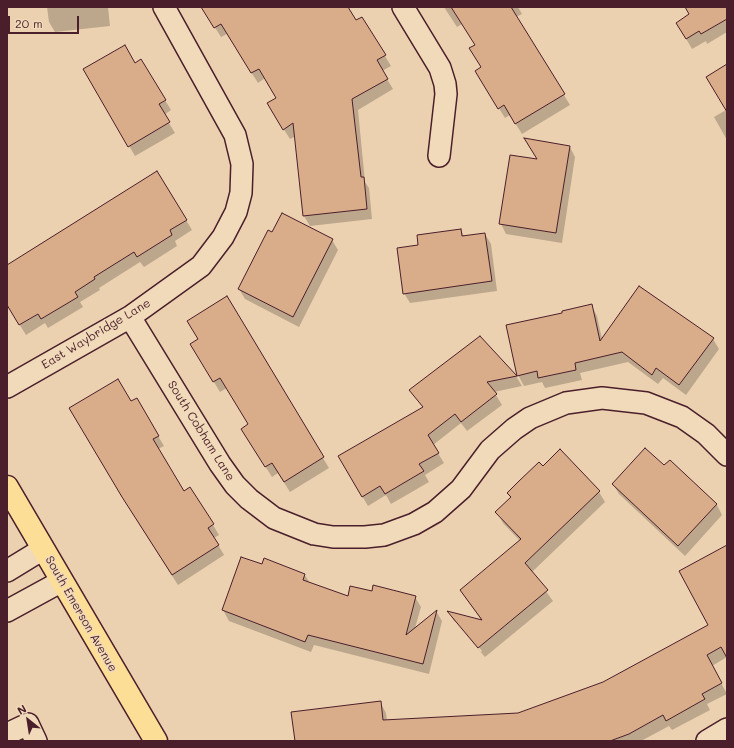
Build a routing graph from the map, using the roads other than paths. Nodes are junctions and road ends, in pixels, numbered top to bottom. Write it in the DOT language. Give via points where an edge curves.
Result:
graph roads {
  1 [pos="164,7"];
  2 [pos="403,7"];
  3 [pos="439,156"];
  4 [pos="130,317"];
  5 [pos="7,387"];
  6 [pos="727,456"];
  7 [pos="7,487"];
  8 [pos="43,549"];
  9 [pos="7,571"];
  10 [pos="62,581"];
  11 [pos="7,612"];
  12 [pos="727,729"];
  13 [pos="7,734"];
  14 [pos="36,741"];
  15 [pos="156,741"];
  16 [pos="707,741"];
  1 -- 4 [label="street, East Waybridge Lane" via="235,135 242,164 241,193 236,212 223,237 201,266"];
  2 -- 3 [label="street" via="440,68 445,84"];
  4 -- 5 [label="street, East Waybridge Lane"];
  4 -- 6 [label="street, South Cobham Lane" via="235,485 274,518 314,534 365,537 384,535 414,524 435,512 461,489 490,450 514,429 551,408 588,399 630,400 662,408 699,428"];
  7 -- 8 [label="main road, South Emerson Avenue"];
  8 -- 9 [label="street"];
  8 -- 10 [label="main road, South Emerson Avenue"];
  10 -- 11 [label="street"];
  10 -- 15 [label="main road, South Emerson Avenue"];
  12 -- 16 [label="street"];
  13 -- 14 [label="street" via="28,724"];
}
